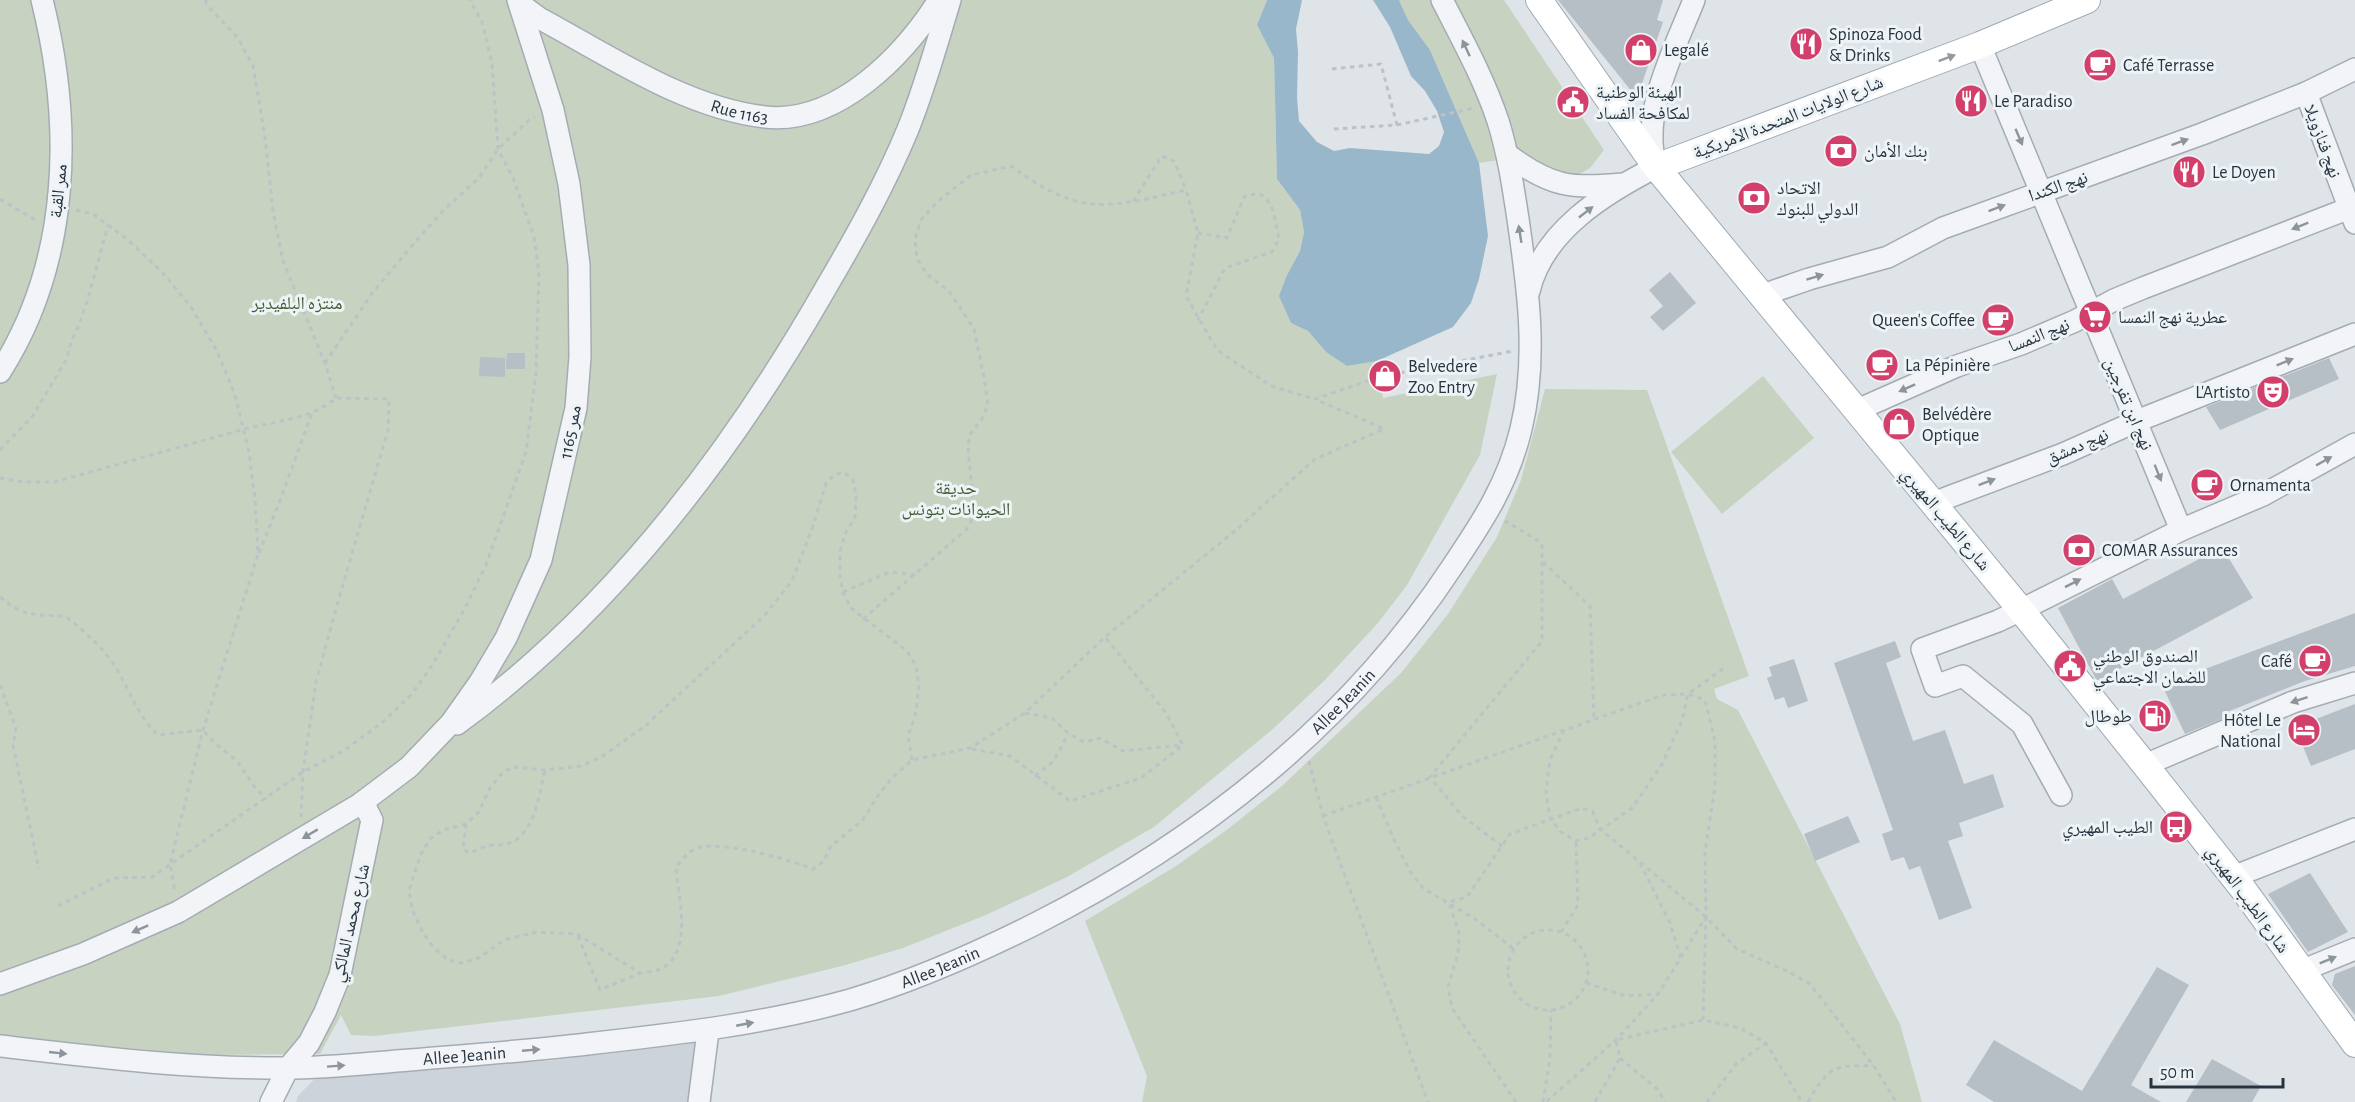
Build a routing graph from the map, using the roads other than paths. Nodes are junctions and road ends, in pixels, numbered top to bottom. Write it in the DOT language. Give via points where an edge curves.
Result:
graph roads {
  1 [pos="42,0"];
  2 [pos="939,0"];
  3 [pos="950,0"];
  4 [pos="1442,0"];
  5 [pos="1539,0"];
  6 [pos="1694,0"];
  7 [pos="2087,0"];
  8 [pos="519,2"];
  9 [pos="1980,45"];
  10 [pos="2355,69"];
  11 [pos="2306,93"];
  12 [pos="1508,155"];
  13 [pos="1656,167"];
  14 [pos="1623,184"];
  15 [pos="2042,192"];
  16 [pos="2353,212"];
  17 [pos="1529,291"];
  18 [pos="1760,296"];
  19 [pos="2090,312"];
  20 [pos="2355,334"];
  21 [pos="0,372"];
  22 [pos="1855,411"];
  23 [pos="2137,421"];
  24 [pos="2355,444"];
  25 [pos="1933,503"];
  26 [pos="2181,530"];
  27 [pos="2021,610"];
  28 [pos="2355,683"];
  29 [pos="432,742"];
  30 [pos="2145,765"];
  31 [pos="2061,795"];
  32 [pos="360,804"];
  33 [pos="2355,829"];
  34 [pos="2234,877"];
  35 [pos="2355,949"];
  36 [pos="2301,971"];
  37 [pos="0,984"];
  38 [pos="708,1031"];
  39 [pos="2354,1045"];
  40 [pos="0,1046"];
  41 [pos="250,1067"];
  42 [pos="288,1068"];
  43 [pos="269,1102"];
  44 [pos="699,1102"];
  1 -- 21 [label="street, ممر القبة" via="53,54 62,146 60,190 45,272 30,314"];
  2 -- 8 [label="street, Rue 1163" via="917,32 873,77 827,105 799,115 767,117 713,104 664,85 539,18"];
  3 -- 29 [label="street" via="927,78 866,219 790,351 716,461 602,596 502,691"];
  12 -- 4 [label="street, Allee Jeanin, one-way" via="1492,105"];
  5 -- 13 [label="main road, شارع الطيب المهيري"];
  6 -- 13 [label="street" via="1660,88 1652,121"];
  7 -- 9 [label="main road, شارع الولايات المتحدة الأمريكية"];
  8 -- 29 [label="street, ممر 1165" via="553,110 568,184 579,265 576,408 541,560 506,638 480,682"];
  13 -- 9 [label="main road, شارع الولايات المتحدة الأمريكية, one-way"];
  9 -- 15 [label="street, نهج ابن تفرجين, one-way"];
  10 -- 11 [label="street, نهج الكندا"];
  15 -- 11 [label="street, نهج الكندا, one-way"];
  11 -- 16 [label="street, نهج فنازويلا"];
  12 -- 14 [label="street" via="1539,177 1559,184"];
  17 -- 12 [label="street, Allee Jeanin, one-way"];
  13 -- 14 [label="street"];
  13 -- 18 [label="main road, شارع الطيب المهيري"];
  17 -- 14 [label="street, one-way" via="1537,268 1562,232"];
  18 -- 15 [label="street, نهج الكندا, one-way" via="1888,257 1943,228"];
  15 -- 19 [label="street, نهج ابن تفرجين"];
  16 -- 19 [label="street, نهج النمسا, one-way" via="2153,283"];
  38 -- 17 [label="street, Allee Jeanin, one-way" via="848,1000 978,952 1077,903 1167,849 1304,743 1427,605 1489,512 1509,470 1522,426 1529,387"];
  18 -- 22 [label="main road, شارع الطيب المهيري"];
  19 -- 22 [label="street, نهج النمسا, one-way"];
  19 -- 23 [label="street, نهج ابن تفرجين"];
  23 -- 20 [label="street, نهج دمشق, one-way"];
  22 -- 25 [label="main road, شارع الطيب المهيري"];
  25 -- 23 [label="street, نهج دمشق, one-way" via="2063,454"];
  23 -- 26 [label="street, نهج ابن تفرجين, one-way"];
  26 -- 24 [label="street, one-way" via="2263,495"];
  25 -- 27 [label="main road, شارع الطيب المهيري"];
  27 -- 26 [label="street, one-way"];
  27 -- 30 [label="main road, شارع الطيب المهيري"];
  27 -- 31 [label="street" via="1922,649 1935,686 1964,676 2022,724"];
  28 -- 30 [label="street, one-way" via="2293,702"];
  29 -- 32 [label="street, ممر 1165" via="409,767"];
  30 -- 34 [label="main road, شارع الطيب المهيري"];
  32 -- 37 [label="street, ممر 1165, one-way" via="178,912 83,954"];
  32 -- 42 [label="street, شارع محمد المالكي" via="372,820 340,975 309,1042"];
  33 -- 34 [label="street"];
  34 -- 36 [label="main road, شارع الطيب المهيري"];
  36 -- 35 [label="street, one-way"];
  36 -- 39 [label="main road, شارع الطيب المهيري"];
  42 -- 38 [label="street, Allee Jeanin, one-way" via="532,1050"];
  38 -- 44 [label="street"];
  40 -- 41 [label="street, Allee Jeanin, one-way" via="128,1060"];
  41 -- 42 [label="street, Allee Jeanin"];
  41 -- 43 [label="street, شارع محمد المالكي"];
  42 -- 43 [label="street, شارع محمد المالكي"];
}
